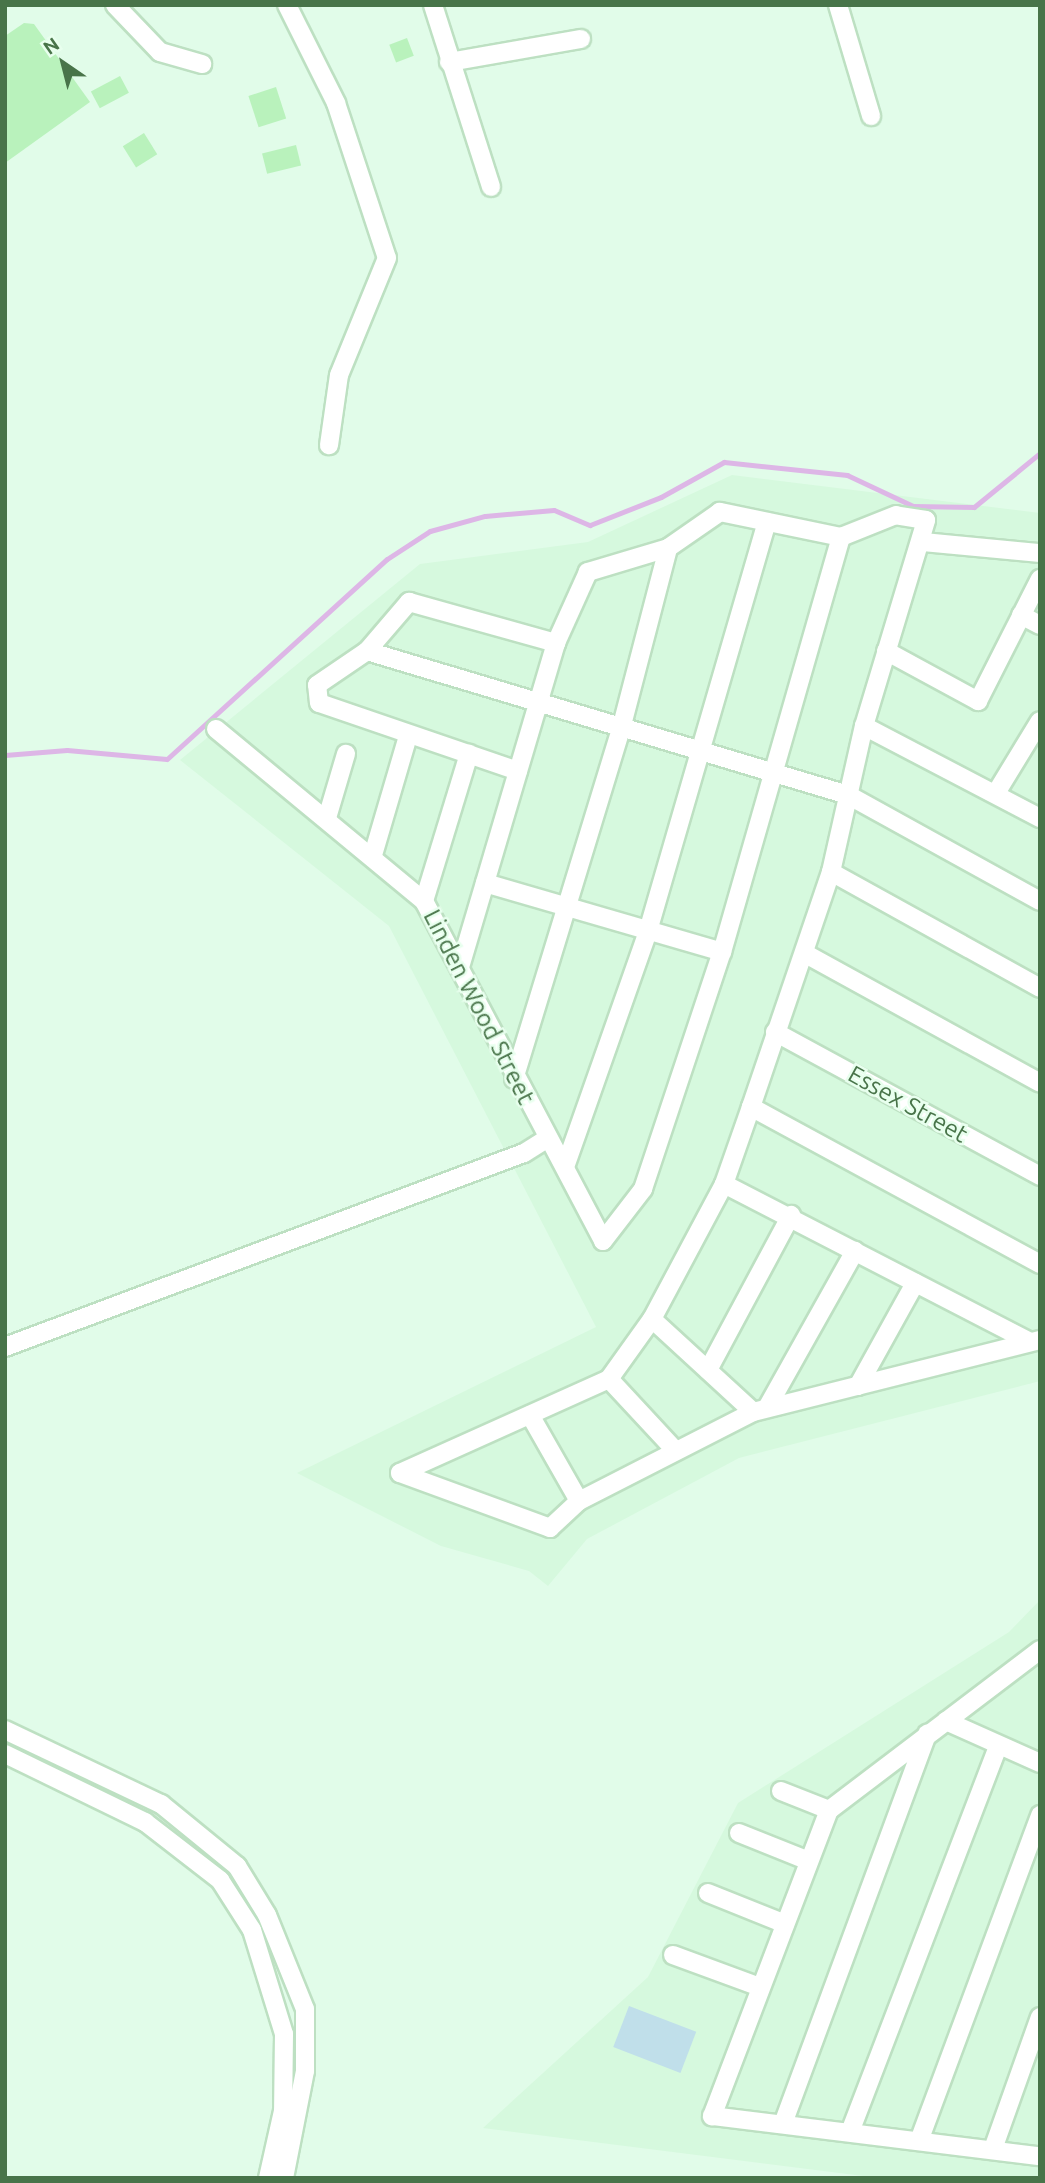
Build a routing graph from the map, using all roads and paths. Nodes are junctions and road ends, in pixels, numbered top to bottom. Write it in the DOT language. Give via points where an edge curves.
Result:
graph roads {
  1 [pos="116,5"];
  2 [pos="287,5"];
  3 [pos="433,5"];
  4 [pos="838,5"];
  5 [pos="582,39"];
  6 [pos="449,62"];
  7 [pos="201,64"];
  8 [pos="871,116"];
  9 [pos="491,187"];
  10 [pos="329,445"];
  11 [pos="767,522"];
  12 [pos="841,537"];
  13 [pos="923,542"];
  14 [pos="667,548"];
  15 [pos="1040,552"];
  16 [pos="1040,579"];
  17 [pos="1021,615"];
  18 [pos="1040,625"];
  19 [pos="556,643"];
  20 [pos="367,651"];
  21 [pos="887,651"];
  22 [pos="540,704"];
  23 [pos="1040,721"];
  24 [pos="864,726"];
  25 [pos="216,729"];
  26 [pos="621,729"];
  27 [pos="408,736"];
  28 [pos="698,752"];
  29 [pos="346,754"];
  30 [pos="469,754"];
  31 [pos="518,771"];
  32 [pos="776,772"];
  33 [pos="996,793"];
  34 [pos="848,795"];
  35 [pos="327,818"];
  36 [pos="1040,818"];
  37 [pos="373,855"];
  38 [pos="831,872"];
  39 [pos="485,883"];
  40 [pos="424,901"];
  41 [pos="1040,901"];
  42 [pos="567,908"];
  43 [pos="648,931"];
  44 [pos="722,952"];
  45 [pos="804,953"];
  46 [pos="460,968"];
  47 [pos="1040,988"];
  48 [pos="775,1032"];
  49 [pos="514,1079"];
  50 [pos="1040,1083"];
  51 [pos="751,1107"];
  52 [pos="548,1138"];
  53 [pos="565,1167"];
  54 [pos="1040,1176"];
  55 [pos="724,1184"];
  56 [pos="791,1215"];
  57 [pos="855,1251"];
  58 [pos="1040,1264"];
  59 [pos="915,1283"];
  60 [pos="652,1319"];
  61 [pos="1035,1341"];
  62 [pos="5,1347"];
  63 [pos="708,1370"];
  64 [pos="609,1379"];
  65 [pos="858,1386"];
  66 [pos="760,1409"];
  67 [pos="530,1415"];
  68 [pos="674,1449"];
  69 [pos="579,1501"];
  70 [pos="1040,1650"];
  71 [pos="946,1721"];
  72 [pos="5,1730"];
  73 [pos="927,1734"];
  74 [pos="998,1747"];
  75 [pos="5,1754"];
  76 [pos="1040,1763"];
  77 [pos="781,1791"];
  78 [pos="829,1810"];
  79 [pos="1040,1815"];
  80 [pos="739,1833"];
  81 [pos="809,1861"];
  82 [pos="237,1866"];
  83 [pos="220,1880"];
  84 [pos="708,1893"];
  85 [pos="785,1924"];
  86 [pos="673,1955"];
  87 [pos="760,1987"];
  88 [pos="1040,2017"];
  89 [pos="785,2122"];
  90 [pos="850,2132"];
  91 [pos="919,2141"];
  92 [pos="993,2149"];
  93 [pos="1040,2156"];
  94 [pos="268,2178"];
  95 [pos="284,2178"];
  1 -- 7 [label="street" via="160,52"];
  2 -- 10 [label="street" via="336,103 387,258 339,375"];
  3 -- 6 [label="street"];
  4 -- 8 [label="street"];
  5 -- 6 [label="street"];
  6 -- 9 [label="street"];
  11 -- 12 [label="street"];
  11 -- 14 [label="street" via="720,512"];
  11 -- 28 [label="street"];
  12 -- 13 [label="street" via="896,515 926,520"];
  12 -- 32 [label="street"];
  13 -- 15 [label="street"];
  13 -- 21 [label="street"];
  14 -- 19 [label="street" via="588,572"];
  14 -- 26 [label="street"];
  16 -- 17 [label="street"];
  17 -- 18 [label="street"];
  17 -- 21 [label="street" via="978,701"];
  19 -- 20 [label="street" via="423,601 397,609"];
  19 -- 22 [label="street"];
  20 -- 22 [label="street"];
  20 -- 27 [label="street" via="317,685 319,703"];
  21 -- 24 [label="street"];
  22 -- 26 [label="street"];
  22 -- 31 [label="street"];
  23 -- 33 [label="street"];
  24 -- 33 [label="street"];
  24 -- 34 [label="street"];
  25 -- 35 [label="street, Linden Wood Street"];
  26 -- 28 [label="street"];
  26 -- 42 [label="street"];
  27 -- 30 [label="street"];
  27 -- 37 [label="street"];
  28 -- 32 [label="street"];
  28 -- 43 [label="street"];
  29 -- 35 [label="street"];
  30 -- 31 [label="street"];
  30 -- 40 [label="street"];
  31 -- 39 [label="street"];
  32 -- 34 [label="street"];
  32 -- 44 [label="street"];
  33 -- 36 [label="street"];
  34 -- 38 [label="street"];
  34 -- 41 [label="street"];
  35 -- 37 [label="street, Linden Wood Street"];
  37 -- 40 [label="street, Linden Wood Street"];
  38 -- 45 [label="street"];
  38 -- 47 [label="street"];
  39 -- 42 [label="street"];
  39 -- 46 [label="street"];
  40 -- 46 [label="street, Linden Wood Street"];
  42 -- 43 [label="street"];
  42 -- 49 [label="street"];
  43 -- 44 [label="street"];
  43 -- 53 [label="street"];
  44 -- 53 [label="street, Linden Wood Street" via="643,1189 603,1241"];
  45 -- 48 [label="street"];
  45 -- 50 [label="street"];
  46 -- 49 [label="street, Linden Wood Street"];
  48 -- 51 [label="street"];
  48 -- 54 [label="street, Essex Street"];
  49 -- 52 [label="street, Linden Wood Street"];
  51 -- 55 [label="street"];
  51 -- 58 [label="street"];
  52 -- 53 [label="street, Linden Wood Street"];
  52 -- 62 [label="street" via="524,1153"];
  55 -- 56 [label="street"];
  55 -- 60 [label="street"];
  56 -- 57 [label="street"];
  56 -- 63 [label="street"];
  57 -- 59 [label="street"];
  57 -- 66 [label="street"];
  59 -- 61 [label="street"];
  59 -- 65 [label="street"];
  60 -- 63 [label="street"];
  60 -- 64 [label="street"];
  61 -- 65 [label="street"];
  63 -- 66 [label="street"];
  64 -- 67 [label="street"];
  64 -- 68 [label="street"];
  65 -- 66 [label="street"];
  66 -- 68 [label="street"];
  67 -- 69 [label="street"];
  67 -- 69 [label="street" via="400,1473 550,1528"];
  68 -- 69 [label="street"];
  70 -- 71 [label="street"];
  71 -- 73 [label="street"];
  71 -- 74 [label="street"];
  72 -- 82 [label="street" via="161,1804"];
  73 -- 78 [label="street"];
  73 -- 89 [label="street"];
  74 -- 76 [label="street"];
  74 -- 90 [label="street"];
  75 -- 83 [label="street" via="145,1822"];
  77 -- 78 [label="street"];
  78 -- 81 [label="street"];
  79 -- 91 [label="street"];
  80 -- 81 [label="street"];
  81 -- 85 [label="street"];
  82 -- 83 [label="street"];
  82 -- 95 [label="street" via="267,1915 305,2009 305,2071"];
  83 -- 94 [label="street" via="252,1930 284,2034 283,2111"];
  84 -- 85 [label="street"];
  85 -- 87 [label="street"];
  86 -- 87 [label="street"];
  87 -- 89 [label="street" via="712,2116"];
  88 -- 92 [label="street"];
  89 -- 90 [label="street"];
  90 -- 91 [label="street"];
  91 -- 92 [label="street"];
  92 -- 93 [label="street"];
}
